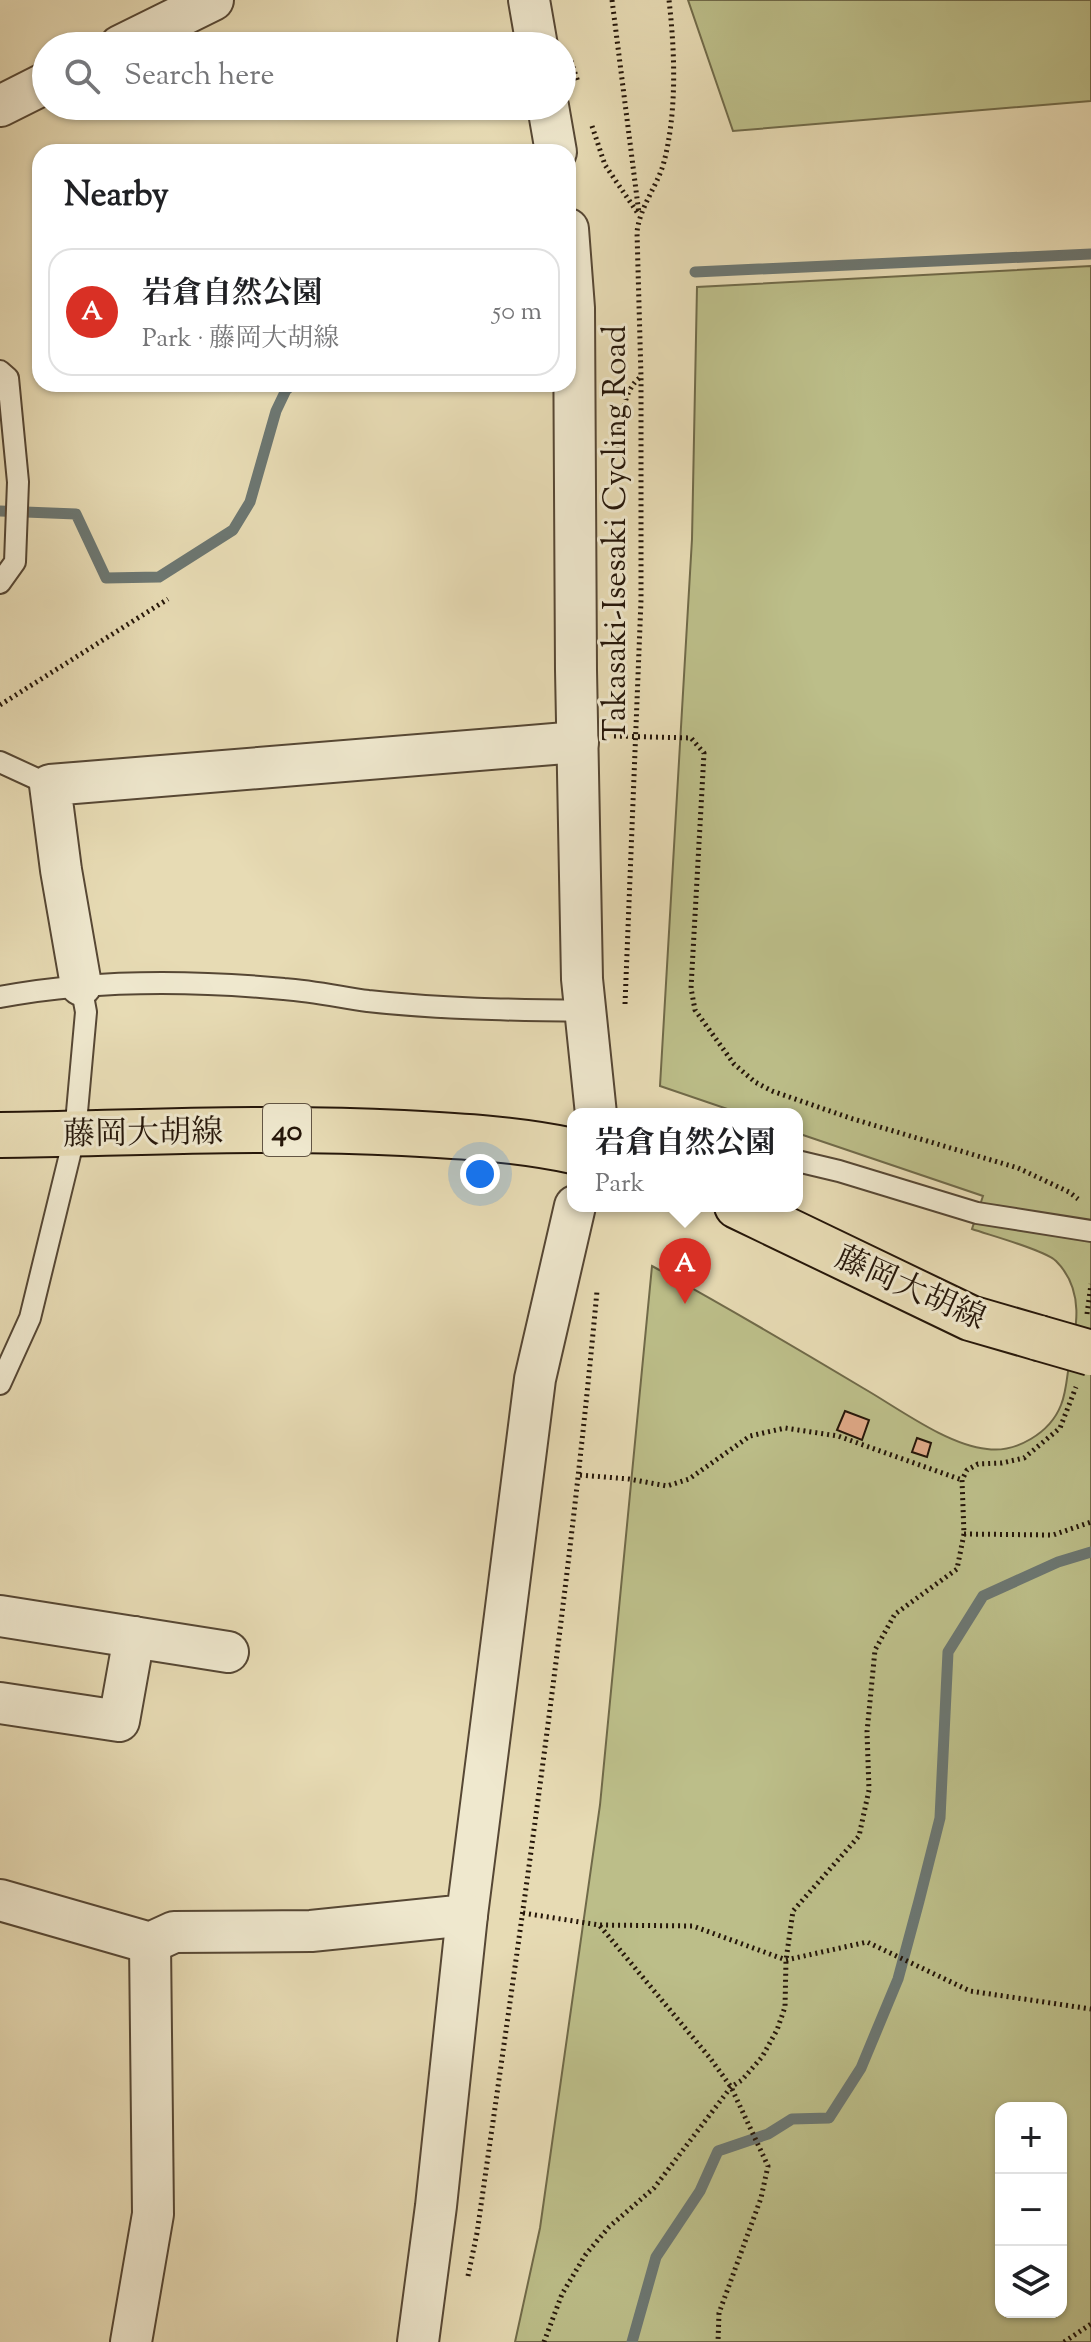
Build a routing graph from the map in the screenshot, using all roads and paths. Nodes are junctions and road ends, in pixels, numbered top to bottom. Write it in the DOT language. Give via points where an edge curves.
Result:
graph roads {
  1 [pos="213,0"];
  2 [pos="529,0"];
  3 [pos="612,0"];
  4 [pos="669,0"];
  5 [pos="148,32"];
  6 [pos="535,32"];
  7 [pos="32,90"];
  8 [pos="0,106"];
  9 [pos="550,120"];
  10 [pos="555,144"];
  11 [pos="639,215"];
  12 [pos="0,371"];
  13 [pos="575,392"];
  14 [pos="0,583"];
  15 [pos="168,599"];
  16 [pos="0,705"];
  17 [pos="633,737"];
  18 [pos="578,742"];
  19 [pos="0,762"];
  20 [pos="50,785"];
  21 [pos="81,985"];
  22 [pos="0,997"];
  23 [pos="586,1011"];
  24 [pos="625,1017"];
  25 [pos="595,1108"];
  26 [pos="75,1134"];
  27 [pos="0,1135"];
  28 [pos="567,1150"];
  29 [pos="803,1162"];
  30 [pos="1080,1201"];
  31 [pos="574,1212"];
  32 [pos="749,1212"];
  33 [pos="1091,1231"];
  34 [pos="1091,1284"];
  35 [pos="597,1285"];
  36 [pos="1084,1355"];
  37 [pos="0,1384"];
  38 [pos="580,1475"];
  39 [pos="962,1480"];
  40 [pos="1091,1522"];
  41 [pos="964,1534"];
  42 [pos="0,1616"];
  43 [pos="134,1637"];
  44 [pos="228,1652"];
  45 [pos="0,1703"];
  46 [pos="1,1903"];
  47 [pos="523,1913"];
  48 [pos="467,1915"];
  49 [pos="599,1925"];
  50 [pos="150,1943"];
  51 [pos="786,1960"];
  52 [pos="1091,2009"];
  53 [pos="731,2087"];
  54 [pos="467,2280"];
  55 [pos="1091,2324"];
  56 [pos="131,2342"];
  57 [pos="418,2342"];
  58 [pos="544,2342"];
  59 [pos="718,2342"];
  60 [pos="1064,2342"];
  1 -- 5 [label="street"];
  2 -- 6 [label="street"];
  3 -- 11 [label="path"];
  4 -- 11 [label="path, Takasaki-Isesaki Cycling Road" via="669,138 663,167"];
  7 -- 8 [label="street"];
  9 -- 10 [label="street"];
  11 -- 17 [label="path, Takasaki-Isesaki Cycling Road" via="641,553"];
  12 -- 14 [label="lane" via="8,378 18,500 15,562"];
  13 -- 18 [label="street"];
  15 -- 16 [label="path"];
  17 -- 24 [label="path, Takasaki-Isesaki Cycling Road"];
  17 -- 30 [label="path" via="691,738 704,753 691,988 695,1010 734,1064 772,1091 1018,1168"];
  18 -- 20 [label="street"];
  18 -- 23 [label="street"];
  19 -- 20 [label="lane"];
  20 -- 21 [label="street"];
  21 -- 22 [label="lane"];
  21 -- 23 [label="lane" via="191,983 448,1008"];
  21 -- 26 [label="lane" via="86,1012"];
  23 -- 25 [label="street"];
  26 -- 27 [label="main road, 藤岡大胡線 / 40"];
  26 -- 28 [label="main road, 藤岡大胡線 / 40" via="325,1129 451,1135"];
  26 -- 37 [label="lane" via="30,1318"];
  29 -- 33 [label="lane" via="977,1213"];
  31 -- 48 [label="street" via="535,1379"];
  32 -- 36 [label="main road, 藤岡大胡線, bridge" via="970,1318"];
  34 -- 36 [label="path"];
  35 -- 38 [label="path"];
  36 -- 39 [label="path" via="1060,1428 1024,1458 978,1464"];
  38 -- 39 [label="path" via="667,1486 689,1479 750,1436 785,1428 838,1436"];
  38 -- 47 [label="path"];
  39 -- 41 [label="path"];
  40 -- 41 [label="path" via="1053,1535"];
  41 -- 51 [label="path" via="957,1569 895,1614 875,1650 867,1732 869,1790 859,1836 793,1911"];
  42 -- 43 [label="street"];
  43 -- 44 [label="street"];
  43 -- 45 [label="street" via="119,1721"];
  46 -- 50 [label="street"];
  47 -- 49 [label="path"];
  47 -- 54 [label="path"];
  48 -- 50 [label="street" via="311,1931 174,1932"];
  48 -- 57 [label="street"];
  49 -- 51 [label="path" via="693,1926"];
  49 -- 53 [label="path"];
  50 -- 56 [label="street" via="153,2214"];
  51 -- 52 [label="path" via="867,1942 970,1991"];
  51 -- 53 [label="path" via="785,2007 777,2030 762,2057"];
  53 -- 58 [label="path" via="654,2188 586,2254 562,2294"];
  53 -- 59 [label="path" via="768,2166 719,2313"];
  55 -- 60 [label="path"];
}
